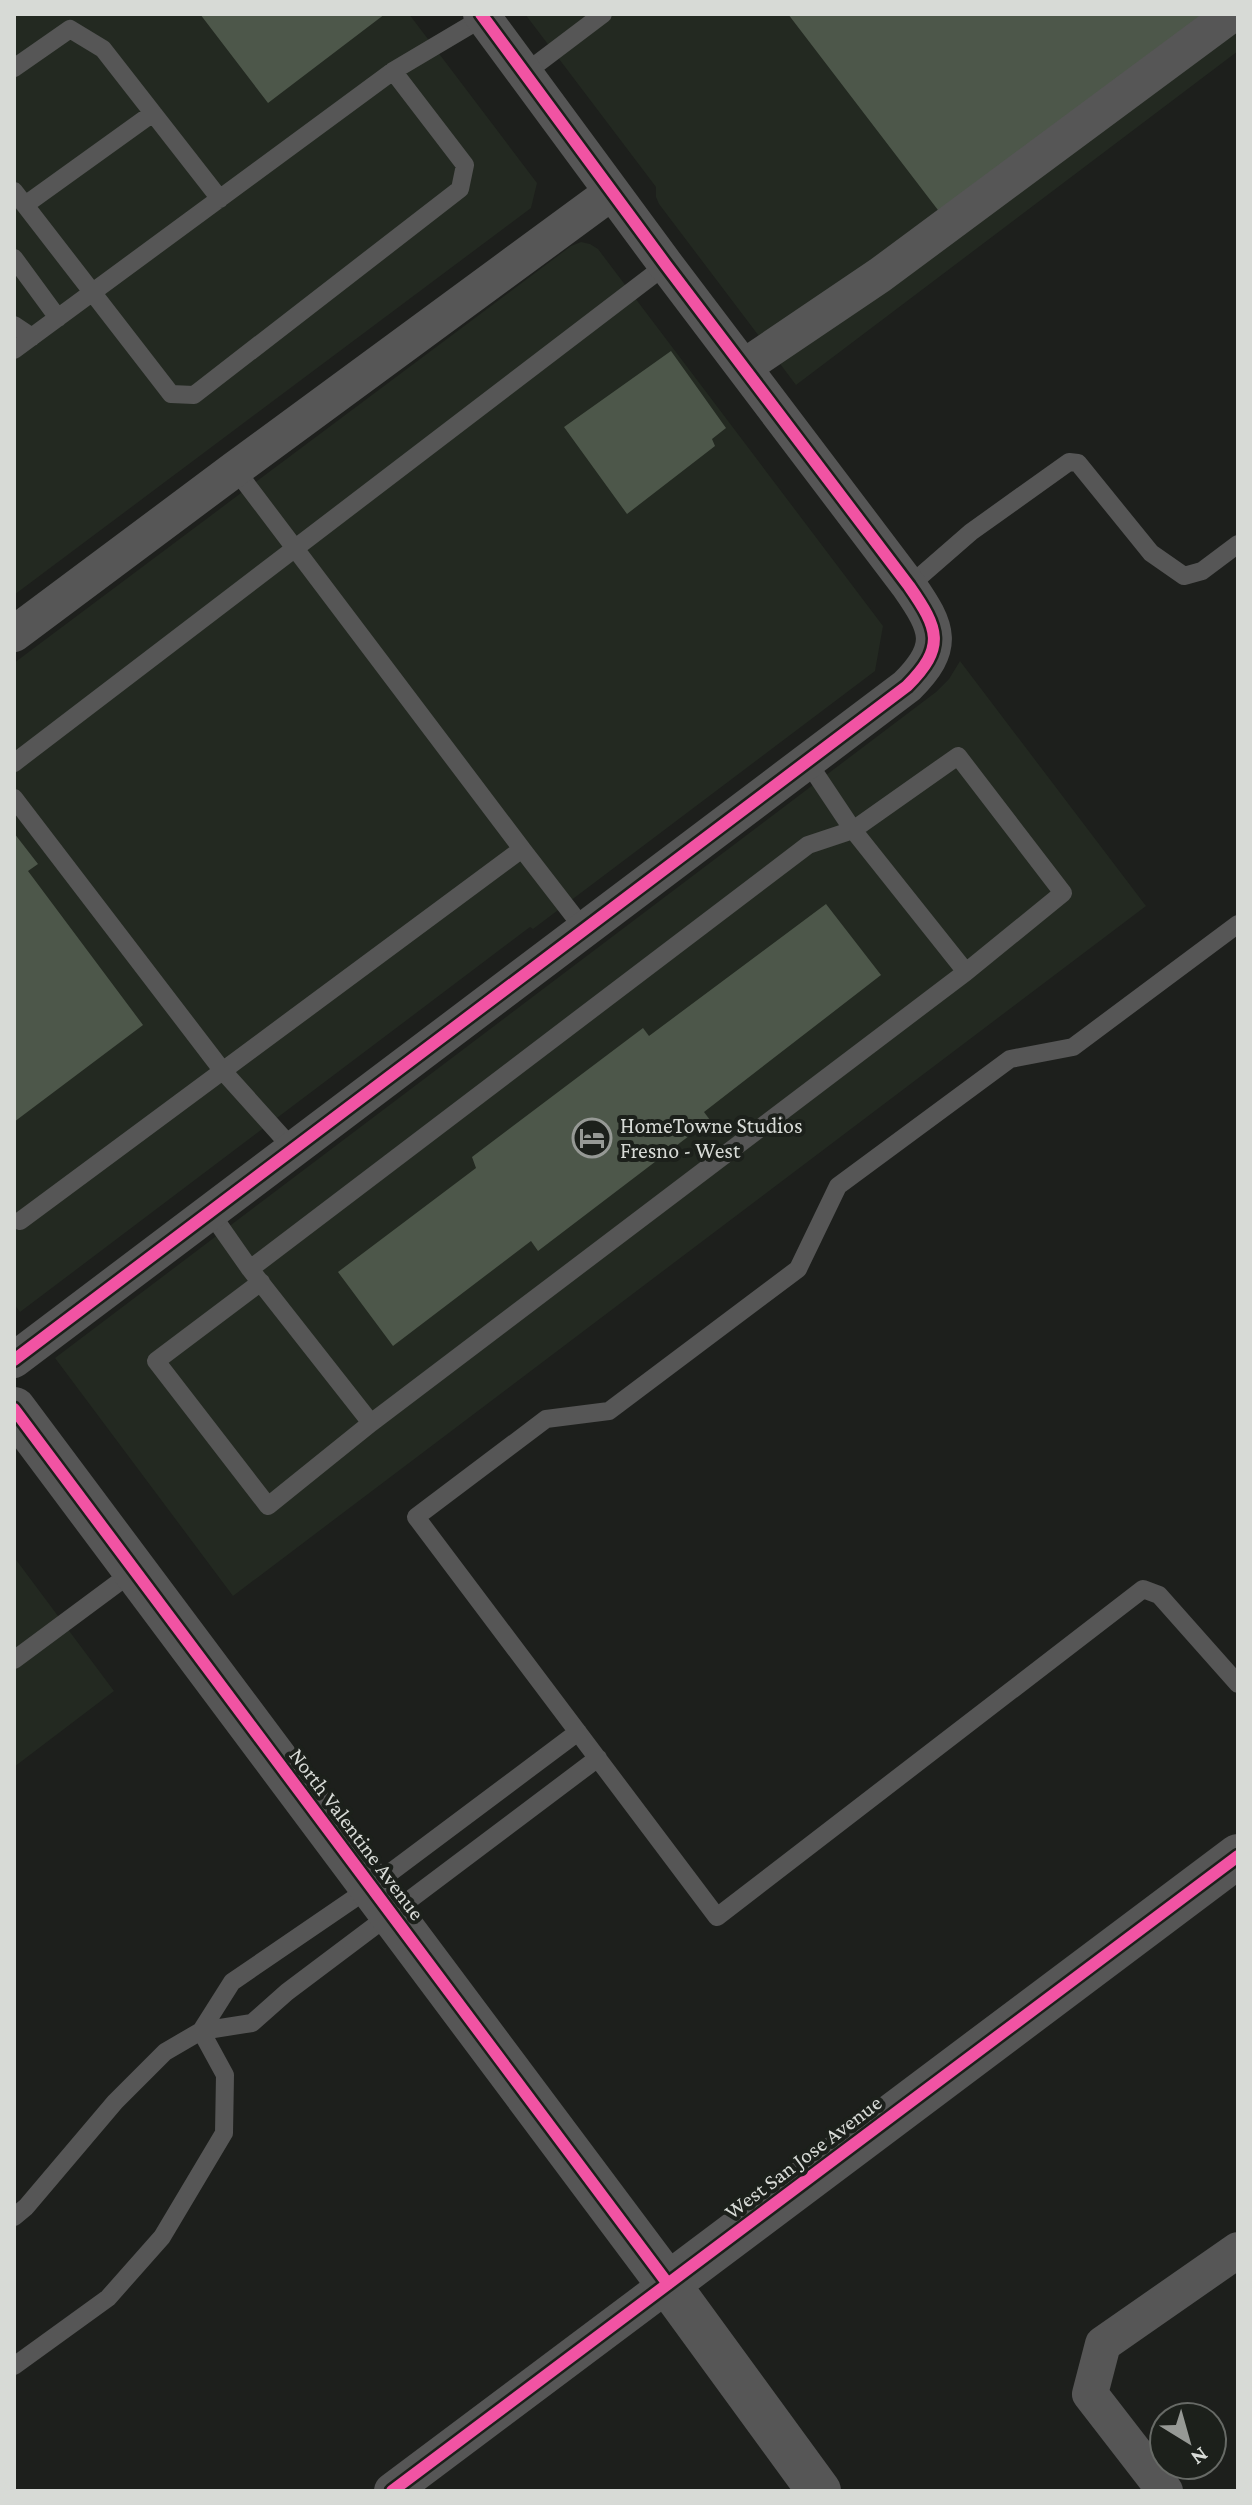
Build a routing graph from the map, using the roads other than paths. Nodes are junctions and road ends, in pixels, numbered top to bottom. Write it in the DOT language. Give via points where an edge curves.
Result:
graph roads {
  1 [pos="603,14"];
  2 [pos="1232,14"];
  3 [pos="482,16"];
  4 [pos="14,68"];
  5 [pos="393,71"];
  6 [pos="525,73"];
  7 [pos="153,113"];
  8 [pos="612,192"];
  9 [pos="19,198"];
  10 [pos="220,199"];
  11 [pos="14,258"];
  12 [pos="666,265"];
  13 [pos="92,293"];
  14 [pos="58,318"];
  15 [pos="14,325"];
  16 [pos="32,337"];
  17 [pos="14,350"];
  18 [pos="744,367"];
  19 [pos="235,469"];
  20 [pos="1238,544"];
  21 [pos="294,550"];
  22 [pos="909,586"];
  23 [pos="14,634"];
  24 [pos="807,761"];
  25 [pos="14,763"];
  26 [pos="14,798"];
  27 [pos="853,830"];
  28 [pos="522,849"];
  29 [pos="1238,924"];
  30 [pos="583,928"];
  31 [pos="966,972"];
  32 [pos="222,1070"];
  33 [pos="293,1149"];
  34 [pos="210,1212"];
  35 [pos="20,1221"];
  36 [pos="256,1276"];
  37 [pos="14,1360"];
  38 [pos="14,1409"];
  39 [pos="371,1423"];
  40 [pos="134,1571"];
  41 [pos="14,1660"];
  42 [pos="1238,1684"];
  43 [pos="578,1732"];
  44 [pos="598,1758"];
  45 [pos="1232,1873"];
  46 [pos="382,1900"];
  47 [pos="201,2031"];
  48 [pos="14,2217"];
  49 [pos="1238,2250"];
  50 [pos="668,2284"];
  51 [pos="14,2366"];
  52 [pos="392,2491"];
  53 [pos="819,2491"];
  54 [pos="1165,2491"];
  1 -- 6 [label="lane"];
  2 -- 18 [label="street" via="880,275"];
  3 -- 5 [label="lane"];
  3 -- 6 [label="street"];
  4 -- 7 [label="lane" via="70,29 103,49"];
  5 -- 10 [label="lane"];
  5 -- 13 [label="lane" via="465,165 460,189 194,395 171,394"];
  6 -- 8 [label="street"];
  7 -- 9 [label="lane"];
  7 -- 10 [label="lane"];
  8 -- 12 [label="street"];
  8 -- 19 [label="street"];
  9 -- 13 [label="lane"];
  10 -- 13 [label="lane"];
  11 -- 14 [label="lane"];
  12 -- 18 [label="street"];
  12 -- 21 [label="lane"];
  13 -- 14 [label="lane"];
  14 -- 16 [label="lane"];
  15 -- 16 [label="lane"];
  16 -- 17 [label="lane"];
  18 -- 22 [label="street"];
  19 -- 21 [label="lane"];
  19 -- 23 [label="street"];
  20 -- 22 [label="lane" via="1202,571 1184,576 1151,553 1078,463 1069,462 971,532"];
  21 -- 25 [label="lane"];
  21 -- 28 [label="lane"];
  22 -- 24 [label="street" via="928,613 935,640 926,667"];
  24 -- 27 [label="lane"];
  24 -- 30 [label="street"];
  26 -- 32 [label="lane"];
  27 -- 31 [label="lane"];
  27 -- 31 [label="lane" via="958,756 1063,893"];
  27 -- 36 [label="lane" via="808,845"];
  28 -- 30 [label="lane"];
  28 -- 32 [label="lane"];
  29 -- 43 [label="lane" via="1073,1047 1010,1059 838,1186 798,1269 609,1411 546,1419 416,1517"];
  30 -- 33 [label="street"];
  31 -- 39 [label="lane"];
  32 -- 33 [label="lane"];
  32 -- 35 [label="lane"];
  33 -- 34 [label="street"];
  34 -- 36 [label="lane"];
  34 -- 37 [label="street"];
  36 -- 39 [label="lane"];
  36 -- 39 [label="lane" via="156,1361 249,1482 268,1506"];
  38 -- 40 [label="street, North Valentine Avenue"];
  40 -- 41 [label="lane"];
  40 -- 46 [label="street, North Valentine Avenue"];
  42 -- 44 [label="lane" via="1159,1595 1143,1589 717,1917"];
  43 -- 44 [label="lane"];
  43 -- 46 [label="lane"];
  44 -- 46 [label="lane"];
  45 -- 50 [label="street, West San Jose Avenue"];
  46 -- 47 [label="lane" via="232,1982"];
  46 -- 47 [label="lane" via="252,2023"];
  46 -- 50 [label="street, North Valentine Avenue"];
  47 -- 48 [label="lane" via="165,2052"];
  47 -- 51 [label="lane" via="225,2075 224,2133 162,2237 108,2298"];
  49 -- 54 [label="street" via="1103,2344 1090,2394"];
  50 -- 52 [label="street, West San Jose Avenue"];
  50 -- 53 [label="street, North Valentine Avenue"];
}
